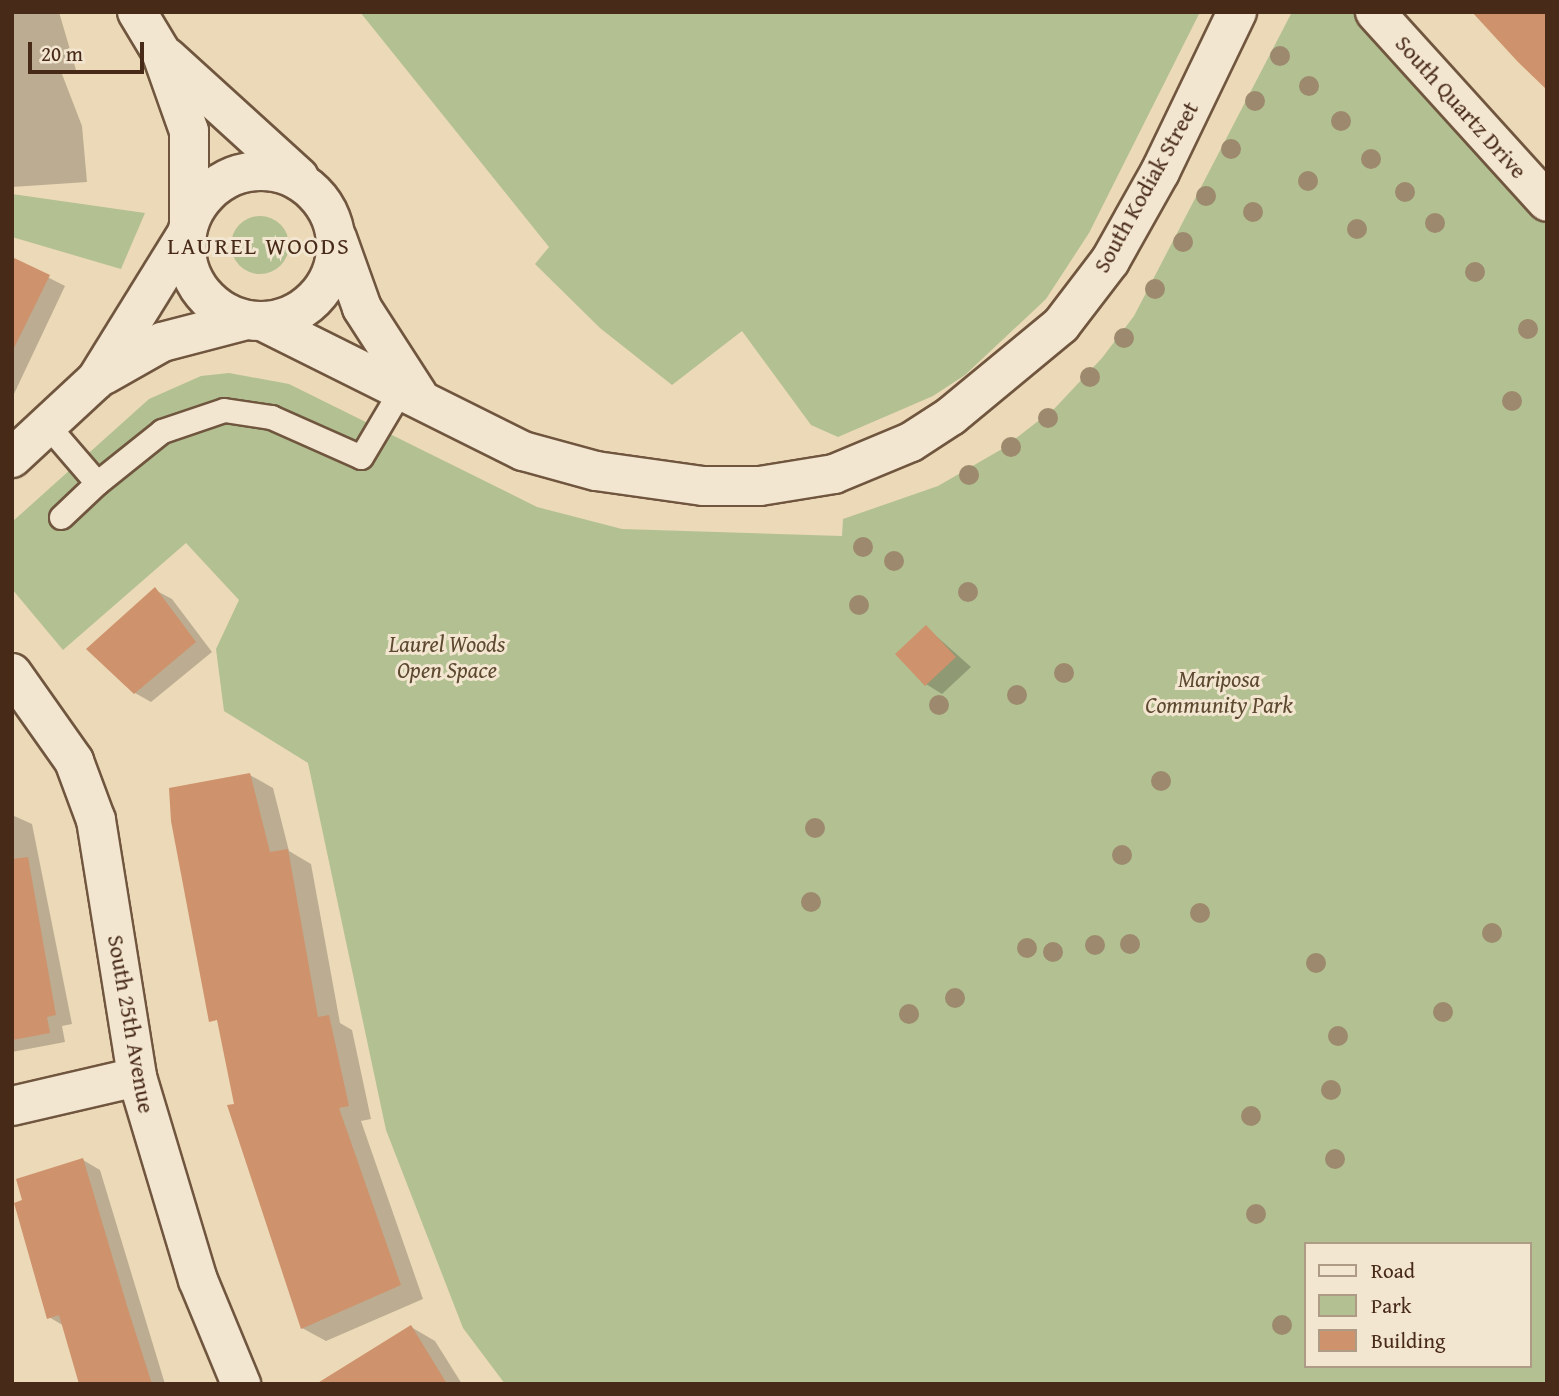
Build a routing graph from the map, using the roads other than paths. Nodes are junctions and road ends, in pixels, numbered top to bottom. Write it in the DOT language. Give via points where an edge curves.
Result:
graph roads {
  1 [pos="137,12"];
  2 [pos="1237,12"];
  3 [pos="1375,12"];
  4 [pos="161,52"];
  5 [pos="310,189"];
  6 [pos="1547,202"];
  7 [pos="188,230"];
  8 [pos="335,230"];
  9 [pos="255,321"];
  10 [pos="96,380"];
  11 [pos="411,393"];
  12 [pos="48,426"];
  13 [pos="12,458"];
  14 [pos="97,483"];
  15 [pos="61,517"];
  16 [pos="12,673"];
  17 [pos="137,1077"];
  18 [pos="12,1107"];
  19 [pos="241,1384"];
  1 -- 4 [label="street"];
  2 -- 11 [label="street, South Kodiak Street" via="1148,194 1110,261 1062,325 990,388 867,464 760,486 658,482 523,451"];
  3 -- 6 [label="street, South Quartz Drive"];
  4 -- 5 [label="street"];
  4 -- 7 [label="street" via="189,131"];
  5 -- 7 [label="street" via="275,171 245,172 215,186"];
  5 -- 8 [label="street"];
  7 -- 9 [label="street" via="198,289 220,309"];
  7 -- 10 [label="street"];
  8 -- 9 [label="street" via="336,259 325,287 304,308"];
  8 -- 11 [label="street, South Kodiak Street" via="362,308"];
  9 -- 10 [label="street" via="162,342"];
  9 -- 11 [label="street, South Kodiak Street"];
  10 -- 12 [label="street"];
  11 -- 14 [label="lane" via="361,457 271,417 225,410 162,431"];
  12 -- 13 [label="street"];
  12 -- 14 [label="lane"];
  14 -- 15 [label="lane"];
  16 -- 17 [label="street, South 25th Avenue" via="74,761 96,820"];
  17 -- 18 [label="street"];
  17 -- 19 [label="street, South 25th Avenue" via="198,1280"];
}
